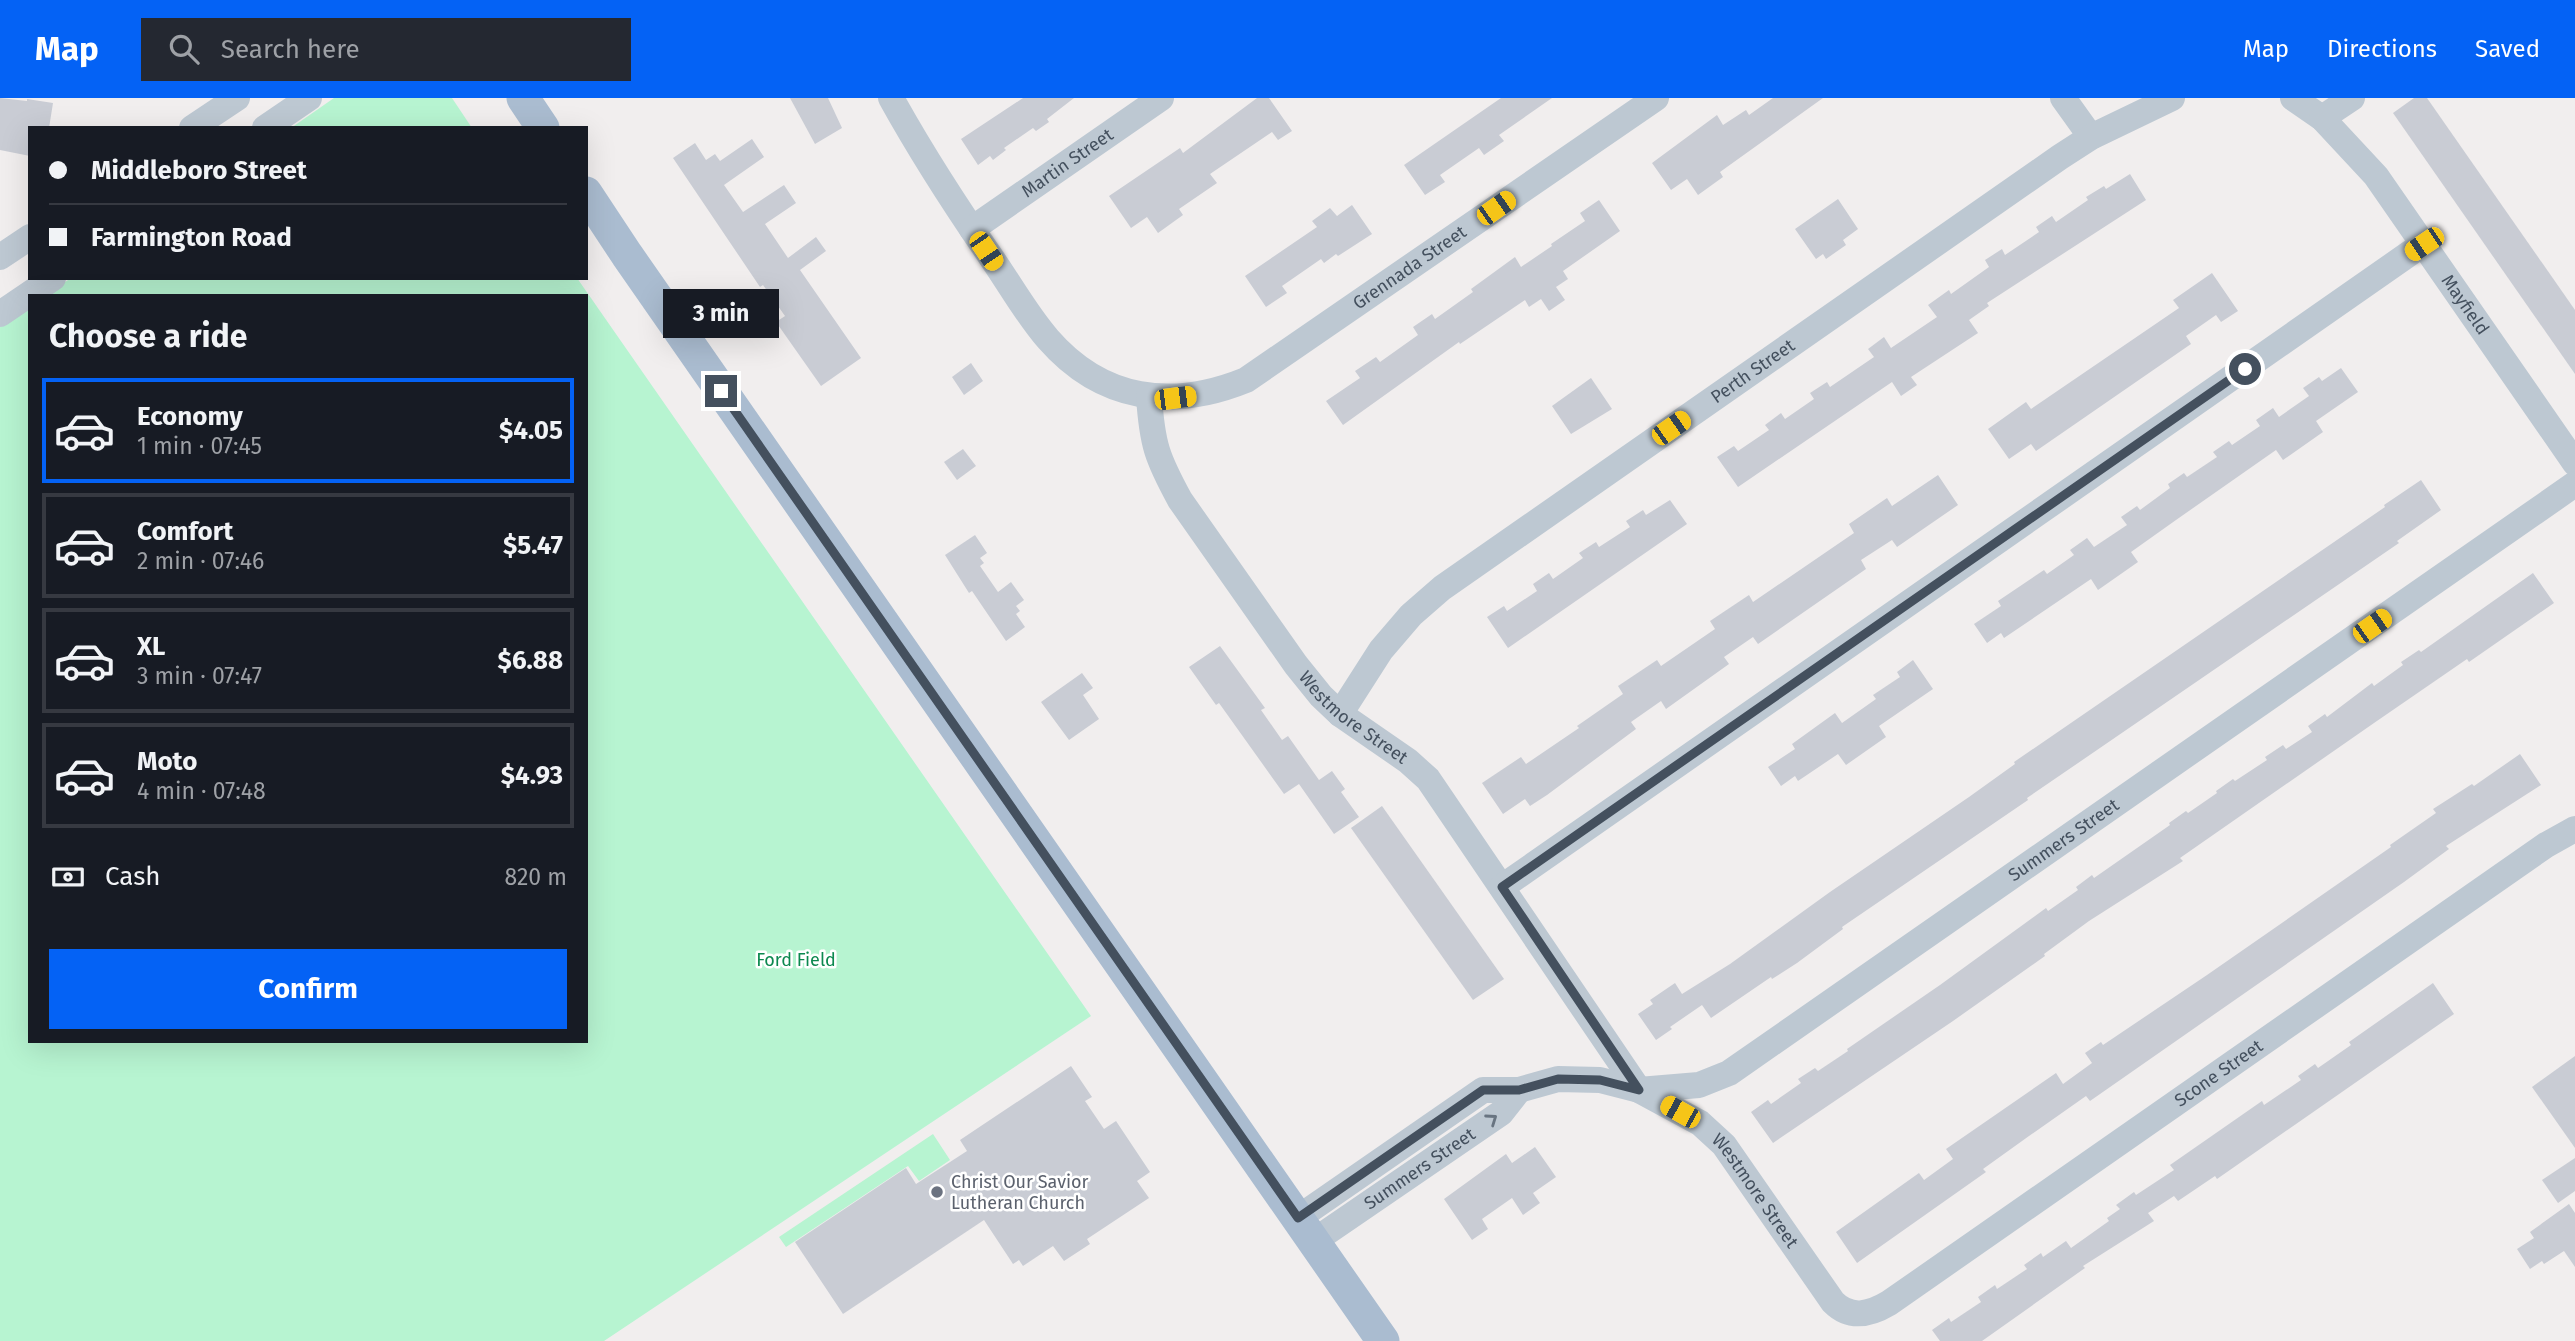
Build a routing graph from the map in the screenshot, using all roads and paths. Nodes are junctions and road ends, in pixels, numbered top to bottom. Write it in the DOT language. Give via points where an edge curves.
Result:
graph roads {
  1 [pos="237,98"];
  2 [pos="309,98"];
  3 [pos="523,98"];
  4 [pos="891,98"];
  5 [pos="1161,98"];
  6 [pos="1656,98"];
  7 [pos="2063,98"];
  8 [pos="2172,98"];
  9 [pos="2293,98"];
  10 [pos="2352,98"];
  11 [pos="2322,118"];
  12 [pos="195,126"];
  13 [pos="268,126"];
  14 [pos="542,126"];
  15 [pos="2091,137"];
  16 [pos="588,197"];
  17 [pos="972,229"];
  18 [pos="28,238"];
  19 [pos="2424,244"];
  20 [pos="0,257"];
  21 [pos="50,280"];
  22 [pos="29,294"];
  23 [pos="28,295"];
  24 [pos="0,314"];
  25 [pos="1149,396"];
  26 [pos="2575,463"];
  27 [pos="2575,484"];
  28 [pos="1340,714"];
  29 [pos="2575,830"];
  30 [pos="1502,887"];
  31 [pos="1639,1090"];
  32 [pos="1306,1230"];
  33 [pos="1859,1314"];
  34 [pos="1383,1341"];
  1 -- 12 [label="street"];
  2 -- 13 [label="street"];
  3 -- 14 [label="main road"];
  4 -- 17 [label="street"];
  5 -- 17 [label="street, Martin Street"];
  6 -- 25 [label="street, Grennada Street" via="1246,380 1200,395"];
  7 -- 15 [label="street"];
  8 -- 15 [label="street, Perth Street"];
  9 -- 11 [label="street"];
  10 -- 11 [label="street"];
  11 -- 19 [label="street, Mayfield" via="2376,176"];
  15 -- 28 [label="street, Perth Street" via="1442,588 1410,615 1381,650"];
  16 -- 32 [label="main road"];
  17 -- 25 [label="street" via="1061,353 1103,382"];
  18 -- 20 [label="street"];
  19 -- 26 [label="street, Mayfield"];
  19 -- 30 [label="street"];
  21 -- 22 [label="street"];
  23 -- 24 [label="street"];
  25 -- 28 [label="street, Westmore Street" via="1157,456 1180,500 1296,665"];
  27 -- 31 [label="street, Summers Street" via="1728,1073 1699,1085"];
  28 -- 30 [label="street, Westmore Street" via="1428,779"];
  29 -- 33 [label="street, Scone Street" via="2546,845 1889,1303"];
  30 -- 31 [label="street, Westmore Street"];
  31 -- 32 [label="street, Summers Street" via="1600,1080 1558,1079 1519,1090 1483,1090"];
  31 -- 33 [label="street, Westmore Street" via="1700,1123 1724,1145 1833,1302 1842,1311"];
  32 -- 34 [label="main road"];
}
